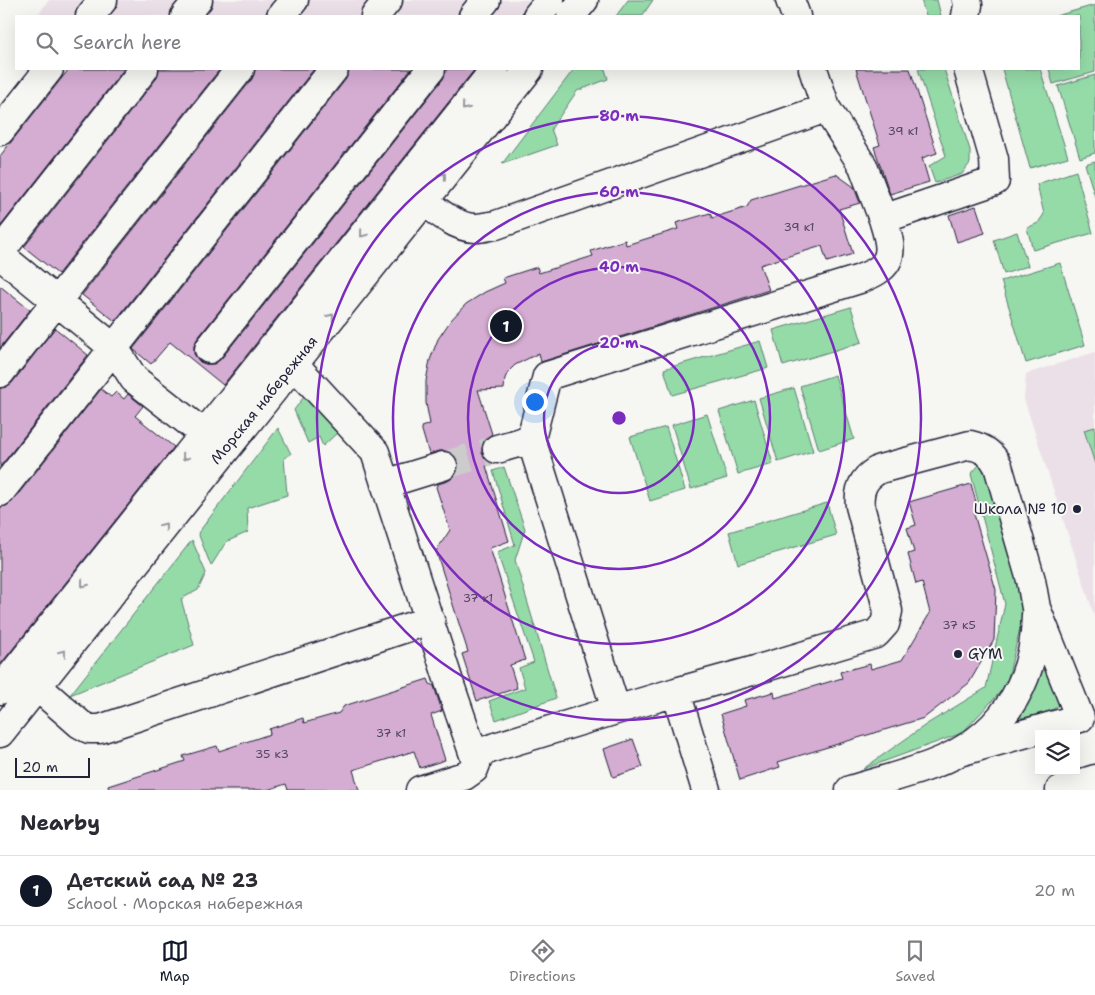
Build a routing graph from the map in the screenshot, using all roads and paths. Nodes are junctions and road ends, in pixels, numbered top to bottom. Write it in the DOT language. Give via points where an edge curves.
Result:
graph roads {
  1 [pos="103,0"];
  2 [pos="198,0"];
  3 [pos="294,0"];
  4 [pos="388,0"];
  5 [pos="486,0"];
  6 [pos="550,0"];
  7 [pos="790,0"];
  8 [pos="967,0"];
  9 [pos="91,15"];
  10 [pos="186,15"];
  11 [pos="282,15"];
  12 [pos="376,15"];
  13 [pos="474,15"];
  14 [pos="538,15"];
  15 [pos="796,15"];
  16 [pos="966,15"];
  17 [pos="48,70"];
  18 [pos="143,70"];
  19 [pos="239,70"];
  20 [pos="333,70"];
  21 [pos="430,70"];
  22 [pos="494,70"];
  23 [pos="528,70"];
  24 [pos="813,70"];
  25 [pos="968,70"];
  26 [pos="826,108"];
  27 [pos="0,131"];
  28 [pos="413,192"];
  29 [pos="883,219"];
  30 [pos="0,254"];
  31 [pos="57,301"];
  32 [pos="272,347"];
  33 [pos="114,348"];
  34 [pos="209,350"];
  35 [pos="293,364"];
  36 [pos="0,372"];
  37 [pos="254,392"];
  38 [pos="531,438"];
  39 [pos="214,442"];
  40 [pos="497,450"];
  41 [pos="443,466"];
  42 [pos="386,484"];
  43 [pos="0,492"];
  44 [pos="1036,608"];
  45 [pos="430,620"];
  46 [pos="17,683"];
  47 [pos="676,692"];
  48 [pos="616,710"];
  49 [pos="0,733"];
  50 [pos="959,752"];
  51 [pos="474,755"];
  52 [pos="1095,779"];
  53 [pos="420,790"];
  54 [pos="706,790"];
  55 [pos="850,790"];
  56 [pos="1060,790"];
  1 -- 9 [label="street"];
  2 -- 10 [label="street"];
  3 -- 11 [label="street"];
  4 -- 12 [label="street"];
  5 -- 13 [label="street"];
  6 -- 14 [label="street"];
  7 -- 15 [label="street"];
  8 -- 16 [label="street"];
  17 -- 27 [label="street"];
  18 -- 30 [label="street"];
  19 -- 31 [label="street"];
  20 -- 33 [label="street"];
  21 -- 34 [label="street"];
  22 -- 28 [label="street, Морская набережная, one-way"];
  28 -- 23 [label="street, Морская набережная, one-way"];
  24 -- 26 [label="street"];
  25 -- 29 [label="street" via="994,159 995,181"];
  26 -- 28 [label="street" via="496,225 474,228 458,223"];
  26 -- 29 [label="street" via="863,166"];
  28 -- 32 [label="street, Морская набережная, one-way"];
  35 -- 28 [label="street, Морская набережная, one-way"];
  29 -- 38 [label="street" via="890,244 888,258 880,270 860,279 547,376"];
  30 -- 31 [label="street"];
  31 -- 33 [label="street"];
  31 -- 36 [label="street"];
  32 -- 35 [label="street"];
  32 -- 37 [label="street, Морская набережная"];
  33 -- 39 [label="street" via="134,379"];
  33 -- 43 [label="street"];
  35 -- 37 [label="street, Морская набережная"];
  35 -- 42 [label="street" via="374,452"];
  37 -- 39 [label="street, Морская набережная"];
  38 -- 40 [label="street"];
  38 -- 48 [label="street"];
  39 -- 46 [label="street, Морская набережная"];
  41 -- 42 [label="street"];
  42 -- 45 [label="street"];
  44 -- 47 [label="street" via="998,466 980,447 962,446 880,469 865,480 861,488 860,506 887,603 888,618 881,629 869,637"];
  44 -- 50 [label="street" via="1030,666 1019,692 1003,715 982,736"];
  44 -- 50 [label="street" via="1080,718"];
  45 -- 46 [label="street" via="100,729 89,729"];
  45 -- 51 [label="street"];
  46 -- 49 [label="street, Морская набережная"];
  47 -- 48 [label="street"];
  47 -- 54 [label="street"];
  48 -- 51 [label="street"];
  50 -- 55 [label="street" via="932,765"];
  51 -- 53 [label="street" via="477,761 474,769 464,776"];
  52 -- 56 [label="street"];
}
